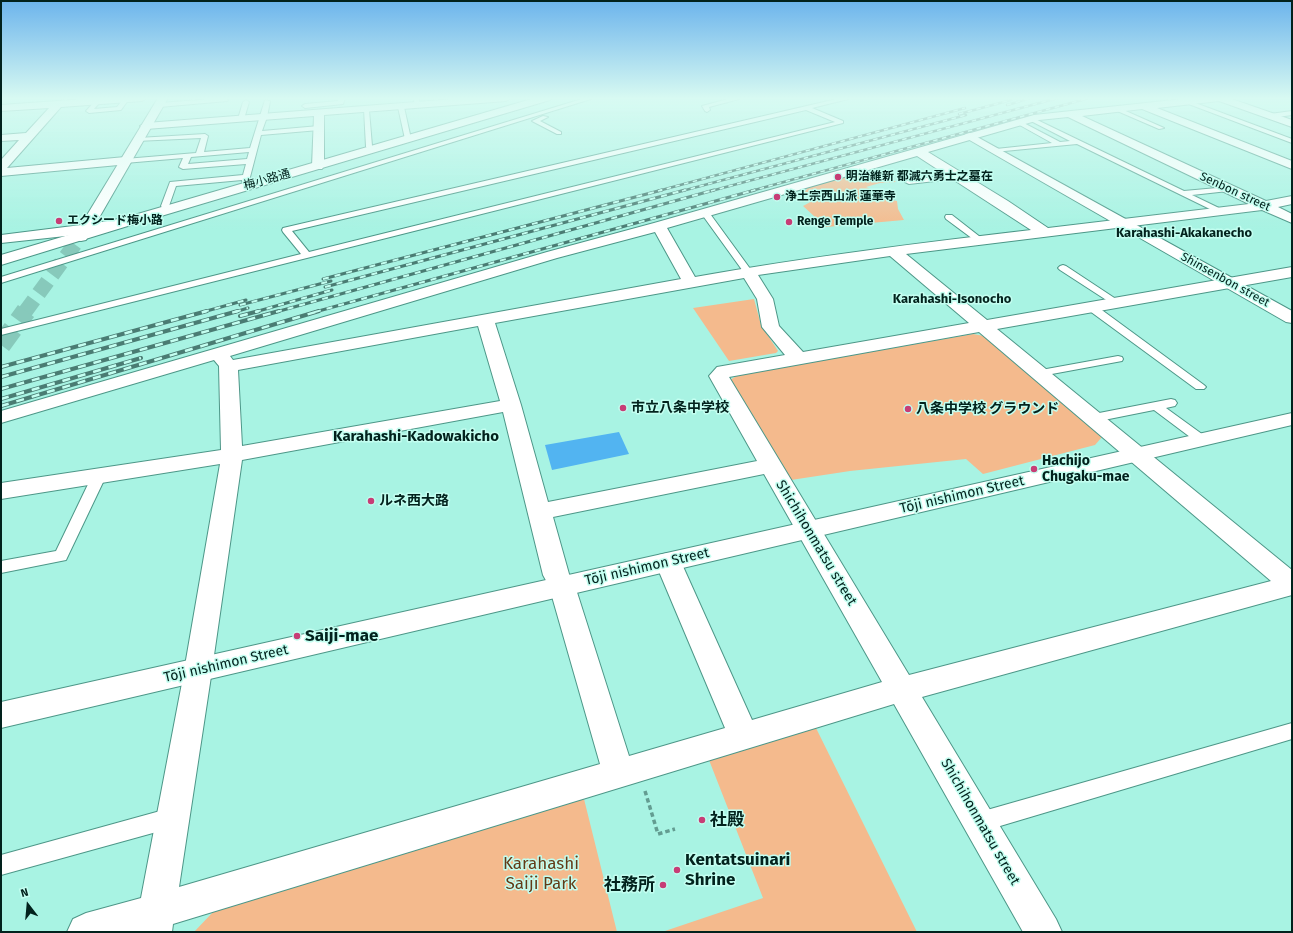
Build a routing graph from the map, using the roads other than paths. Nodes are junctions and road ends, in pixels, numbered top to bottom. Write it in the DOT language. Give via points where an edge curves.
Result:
graph roads {
  1 [pos="24,142"];
  2 [pos="137,142"];
  3 [pos="204,142"];
  4 [pos="255,142"];
  5 [pos="319,142"];
  6 [pos="369,142"];
  7 [pos="400,142"];
  8 [pos="449,142"];
  9 [pos="663,142"];
  10 [pos="763,142"];
  11 [pos="951,142"];
  12 [pos="980,142"];
  13 [pos="1055,142"];
  14 [pos="1077,142"];
  15 [pos="1128,142"];
  16 [pos="1233,142"];
  17 [pos="1059,144"];
  18 [pos="375,149"];
  19 [pos="253,150"];
  20 [pos="918,151"];
  21 [pos="996,151"];
  22 [pos="199,155"];
  23 [pos="188,156"];
  24 [pos="124,161"];
  25 [pos="250,161"];
  26 [pos="1292,165"];
  27 [pos="318,166"];
  28 [pos="1,167"];
  29 [pos="1,172"];
  30 [pos="958,176"];
  31 [pos="248,181"];
  32 [pos="909,182"];
  33 [pos="1228,189"];
  34 [pos="1182,194"];
  35 [pos="1292,200"];
  36 [pos="1263,206"];
  37 [pos="168,210"];
  38 [pos="1218,211"];
  39 [pos="705,213"];
  40 [pos="949,217"];
  41 [pos="1292,219"];
  42 [pos="1123,222"];
  43 [pos="659,226"];
  44 [pos="1044,232"];
  45 [pos="82,235"];
  46 [pos="1,239"];
  47 [pos="980,240"];
  48 [pos="893,251"];
  49 [pos="307,255"];
  50 [pos="1,260"];
  51 [pos="1063,268"];
  52 [pos="748,272"];
  53 [pos="1292,272"];
  54 [pos="1,280"];
  55 [pos="691,282"];
  56 [pos="1230,283"];
  57 [pos="1117,303"];
  58 [pos="1091,307"];
  59 [pos="1291,317"];
  60 [pos="485,320"];
  61 [pos="983,326"];
  62 [pos="1,332"];
  63 [pos="799,358"];
  64 [pos="223,359"];
  65 [pos="1118,359"];
  66 [pos="1041,373"];
  67 [pos="1200,387"];
  68 [pos="1171,403"];
  69 [pos="511,405"];
  70 [pos="1156,406"];
  71 [pos="1,417"];
  72 [pos="1094,418"];
  73 [pos="1292,419"];
  74 [pos="1202,440"];
  75 [pos="232,455"];
  76 [pos="1138,455"];
  77 [pos="771,465"];
  78 [pos="99,476"];
  79 [pos="1,491"];
  80 [pos="539,512"];
  81 [pos="808,530"];
  82 [pos="668,562"];
  83 [pos="1,567"];
  84 [pos="1292,585"];
  85 [pos="562,586"];
  86 [pos="197,671"];
  87 [pos="903,689"];
  88 [pos="1,715"];
  89 [pos="1292,731"];
  90 [pos="744,736"];
  91 [pos="628,770"];
  92 [pos="171,818"];
  93 [pos="980,822"];
  94 [pos="1,865"];
  95 [pos="154,922"];
  96 [pos="86,932"];
  97 [pos="1043,932"];
  1 -- 28 [label="street"];
  2 -- 24 [label="street"];
  3 -- 22 [label="lane"];
  4 -- 19 [label="lane"];
  5 -- 27 [label="street"];
  6 -- 18 [label="lane" via="369,147"];
  7 -- 18 [label="street, 梅小路通"];
  8 -- 54 [label="lane"];
  9 -- 49 [label="lane" via="286,230"];
  10 -- 49 [label="lane"];
  11 -- 20 [label="street"];
  12 -- 21 [label="street, Shinsenbon street"];
  13 -- 17 [label="lane"];
  14 -- 17 [label="lane"];
  14 -- 34 [label="lane"];
  15 -- 33 [label="street, Senbon street"];
  16 -- 26 [label="street"];
  17 -- 21 [label="lane"];
  18 -- 27 [label="street, 梅小路通"];
  19 -- 22 [label="lane"];
  19 -- 25 [label="lane"];
  20 -- 30 [label="street"];
  20 -- 39 [label="street"];
  21 -- 42 [label="street, Shinsenbon street"];
  22 -- 23 [label="lane"];
  23 -- 24 [label="lane"];
  23 -- 25 [label="lane" via="183,167"];
  24 -- 29 [label="street"];
  24 -- 45 [label="street"];
  25 -- 31 [label="lane"];
  27 -- 31 [label="street, 梅小路通"];
  30 -- 32 [label="lane"];
  30 -- 44 [label="street"];
  31 -- 37 [label="street, 梅小路通"];
  31 -- 37 [label="lane" via="173,184 165,206"];
  33 -- 34 [label="lane"];
  33 -- 36 [label="street, Senbon street"];
  34 -- 38 [label="lane"];
  35 -- 36 [label="street"];
  36 -- 38 [label="street"];
  36 -- 41 [label="street, Senbon street"];
  37 -- 45 [label="street, 梅小路通"];
  38 -- 42 [label="street"];
  39 -- 43 [label="street"];
  39 -- 52 [label="lane"];
  40 -- 47 [label="lane"];
  42 -- 44 [label="street"];
  42 -- 56 [label="street, Shinsenbon street"];
  43 -- 55 [label="street"];
  43 -- 64 [label="street" via="552,256"];
  44 -- 47 [label="street"];
  45 -- 46 [label="street"];
  45 -- 50 [label="street"];
  47 -- 48 [label="street"];
  48 -- 52 [label="street"];
  48 -- 61 [label="street"];
  49 -- 62 [label="lane"];
  51 -- 57 [label="lane"];
  52 -- 55 [label="street"];
  52 -- 63 [label="street" via="765,299 771,327"];
  53 -- 56 [label="street"];
  55 -- 60 [label="street"];
  56 -- 57 [label="street"];
  56 -- 59 [label="street, Shinsenbon street"];
  57 -- 58 [label="street"];
  58 -- 61 [label="street"];
  58 -- 67 [label="lane"];
  60 -- 64 [label="street"];
  60 -- 69 [label="street"];
  61 -- 63 [label="street"];
  61 -- 66 [label="street"];
  63 -- 77 [label="street, Shichihonmatsu street" via="724,371 719,376"];
  64 -- 71 [label="street"];
  64 -- 75 [label="street"];
  65 -- 66 [label="lane"];
  66 -- 72 [label="street"];
  68 -- 70 [label="lane"];
  69 -- 75 [label="street"];
  69 -- 80 [label="street"];
  70 -- 72 [label="lane"];
  70 -- 74 [label="lane"];
  72 -- 76 [label="street"];
  73 -- 74 [label="street, Tōji nishimon Street"];
  74 -- 76 [label="street, Tōji nishimon Street"];
  75 -- 78 [label="street"];
  75 -- 86 [label="street"];
  76 -- 81 [label="street, Tōji nishimon Street"];
  76 -- 84 [label="street"];
  77 -- 80 [label="street"];
  77 -- 81 [label="street, Shichihonmatsu street"];
  78 -- 79 [label="street"];
  78 -- 83 [label="lane" via="61,556"];
  80 -- 85 [label="street" via="556,575"];
  81 -- 82 [label="street, Tōji nishimon Street"];
  81 -- 87 [label="street, Shichihonmatsu street"];
  82 -- 85 [label="street, Tōji nishimon Street"];
  82 -- 90 [label="street"];
  84 -- 87 [label="street"];
  85 -- 86 [label="street, Tōji nishimon Street"];
  85 -- 91 [label="street"];
  86 -- 88 [label="street, Tōji nishimon Street"];
  86 -- 92 [label="street"];
  87 -- 90 [label="street"];
  87 -- 93 [label="street, Shichihonmatsu street"];
  89 -- 93 [label="lane"];
  90 -- 91 [label="street"];
  91 -- 95 [label="street"];
  92 -- 94 [label="lane"];
  92 -- 95 [label="street"];
  93 -- 97 [label="street, Shichihonmatsu street"];
  95 -- 96 [label="street"];
}
